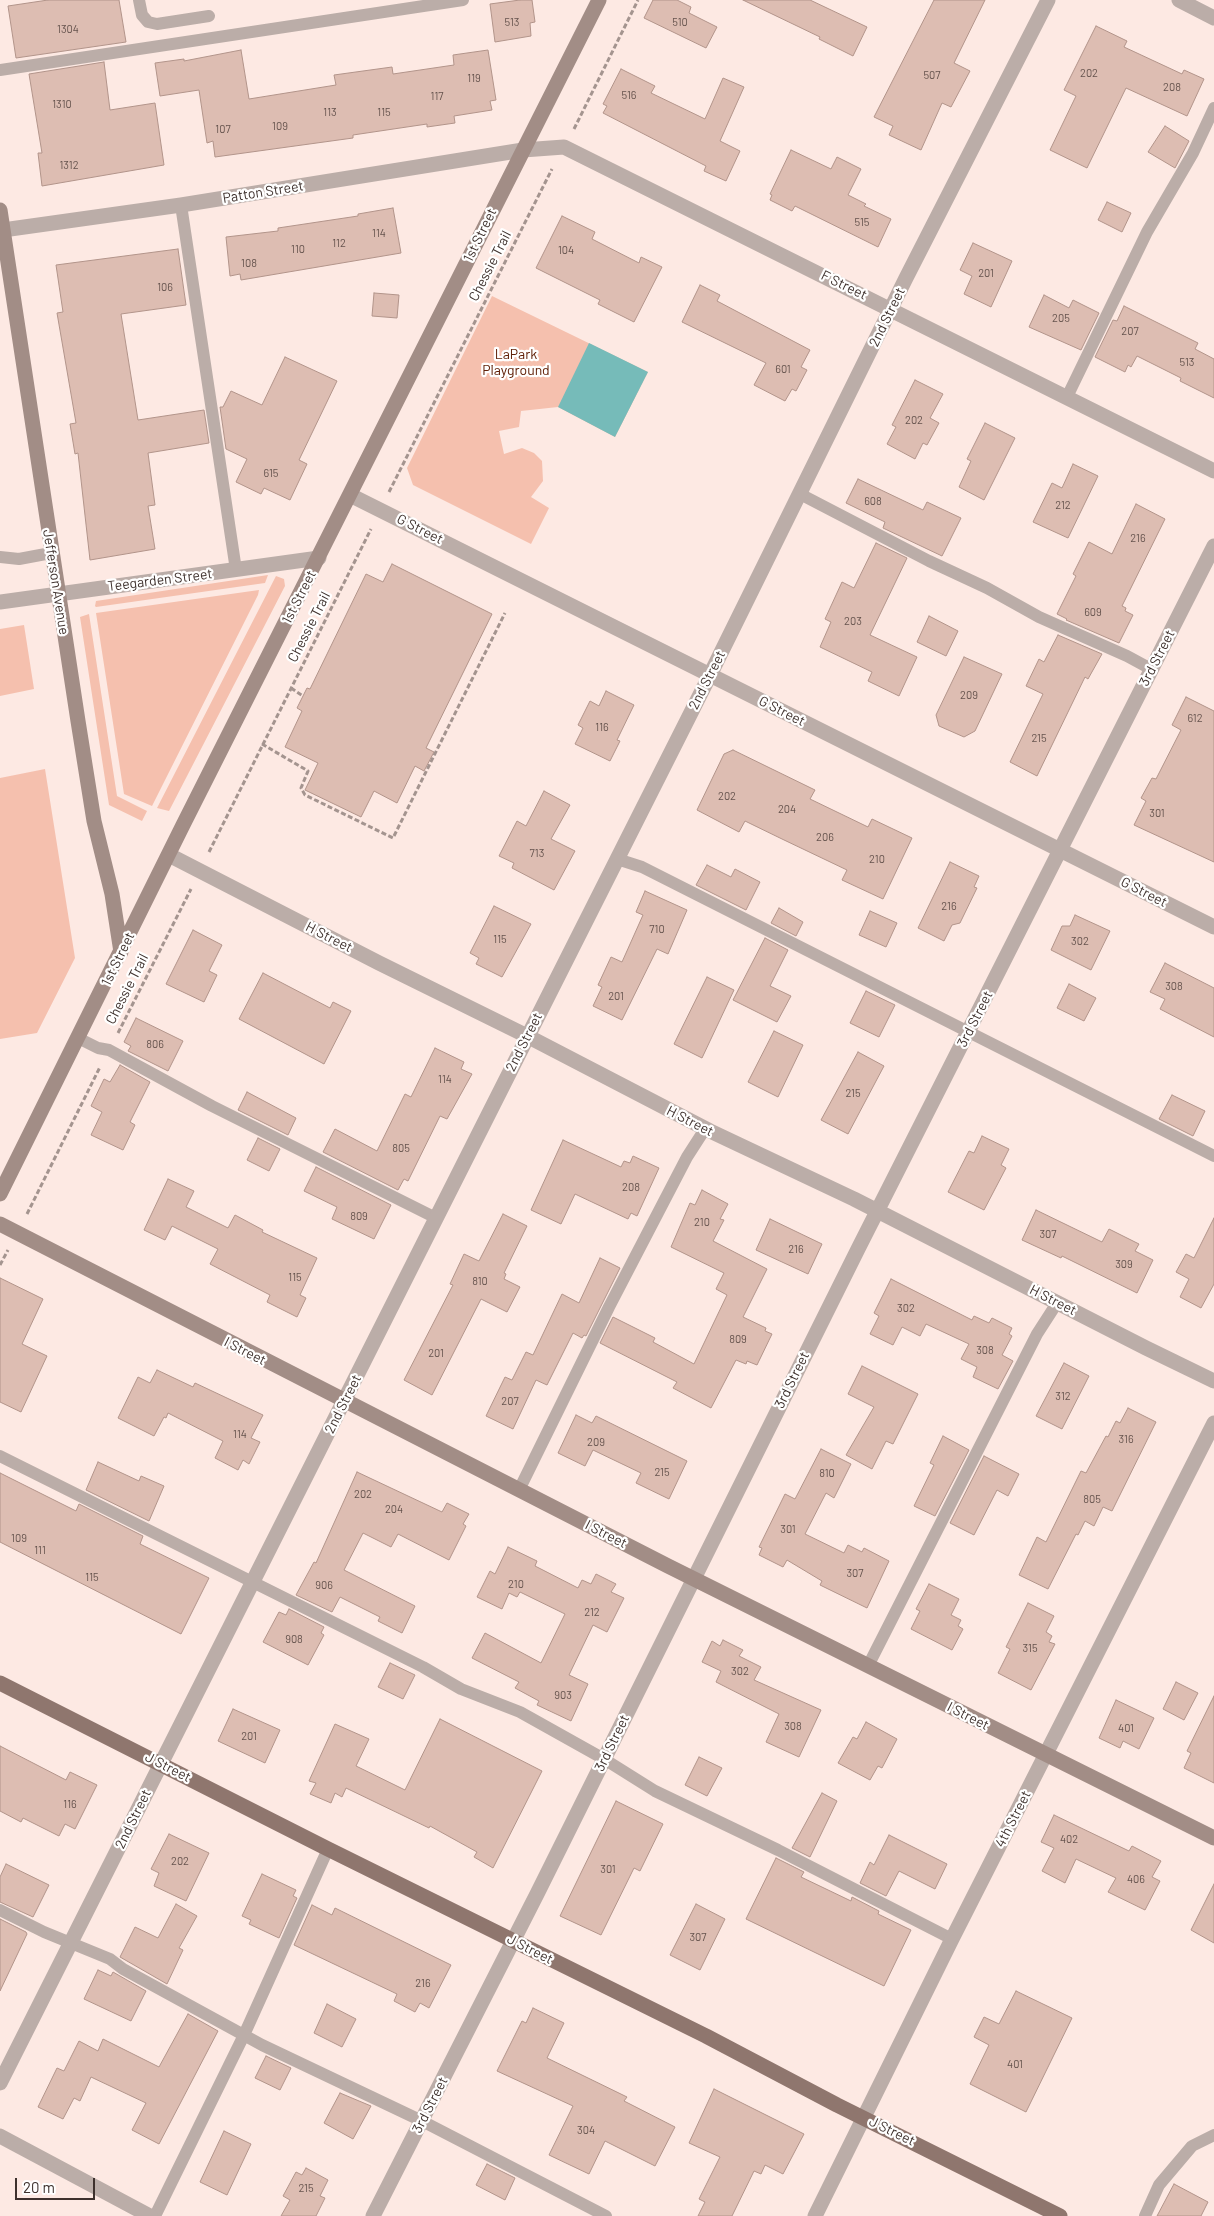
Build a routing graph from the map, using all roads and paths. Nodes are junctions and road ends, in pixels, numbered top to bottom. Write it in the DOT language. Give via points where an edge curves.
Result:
graph roads {
  1 [pos="139,0"];
  2 [pos="463,0"];
  3 [pos="599,0"];
  4 [pos="638,0"];
  5 [pos="1048,0"];
  6 [pos="1179,0"];
  7 [pos="209,16"];
  8 [pos="1214,18"];
  9 [pos="0,70"];
  10 [pos="1214,108"];
  11 [pos="564,147"];
  12 [pos="523,150"];
  13 [pos="181,205"];
  14 [pos="0,210"];
  15 [pos="3,230"];
  16 [pos="892,309"];
  17 [pos="1067,397"];
  18 [pos="1214,471"];
  19 [pos="350,494"];
  20 [pos="800,494"];
  21 [pos="381,509"];
  22 [pos="1214,546"];
  23 [pos="51,554"];
  24 [pos="0,557"];
  25 [pos="319,558"];
  26 [pos="236,570"];
  27 [pos="57,592"];
  28 [pos="0,602"];
  29 [pos="505,613"];
  30 [pos="1151,670"];
  31 [pos="710,675"];
  32 [pos="291,688"];
  33 [pos="303,696"];
  34 [pos="262,744"];
  35 [pos="1060,849"];
  36 [pos="169,855"];
  37 [pos="617,859"];
  38 [pos="199,871"];
  39 [pos="1214,927"];
  40 [pos="122,952"];
  41 [pos="968,1033"];
  42 [pos="527,1036"];
  43 [pos="78,1038"];
  44 [pos="109,1050"];
  45 [pos="705,1129"];
  46 [pos="1214,1156"];
  47 [pos="0,1194"];
  48 [pos="878,1210"];
  49 [pos="436,1218"];
  50 [pos="0,1224"];
  51 [pos="17,1233"];
  52 [pos="0,1265"];
  53 [pos="1057,1302"];
  54 [pos="1214,1381"];
  55 [pos="344,1402"];
  56 [pos="1214,1423"];
  57 [pos="0,1456"];
  58 [pos="519,1490"];
  59 [pos="694,1578"];
  60 [pos="252,1582"];
  61 [pos="868,1666"];
  62 [pos="0,1683"];
  63 [pos="1046,1755"];
  64 [pos="604,1758"];
  65 [pos="160,1764"];
  66 [pos="1214,1838"];
  67 [pos="328,1849"];
  68 [pos="0,1910"];
  69 [pos="952,1939"];
  70 [pos="513,1940"];
  71 [pos="72,1942"];
  72 [pos="244,2035"];
  73 [pos="0,2083"];
  74 [pos="863,2117"];
  75 [pos="422,2121"];
  76 [pos="1214,2135"];
  77 [pos="0,2136"];
  78 [pos="150,2216"];
  79 [pos="155,2216"];
  80 [pos="373,2216"];
  81 [pos="606,2216"];
  82 [pos="815,2216"];
  83 [pos="1060,2216"];
  84 [pos="1145,2216"];
  1 -- 7 [label="lane" via="142,15 148,22 157,24"];
  2 -- 9 [label="lane"];
  3 -- 12 [label="street, 1st Street"];
  4 -- 11 [label="path, Chessie Trail"];
  5 -- 16 [label="street, 2nd Street"];
  6 -- 8 [label="street"];
  10 -- 17 [label="lane" via="1193,153 1147,232"];
  11 -- 12 [label="street"];
  11 -- 16 [label="street, F Street"];
  11 -- 21 [label="path, Chessie Trail"];
  12 -- 13 [label="street, Patton Street"];
  12 -- 19 [label="street, 1st Street"];
  13 -- 15 [label="street, Patton Street"];
  13 -- 26 [label="lane"];
  14 -- 15 [label="street, Jefferson Avenue"];
  15 -- 23 [label="street, Jefferson Avenue"];
  16 -- 17 [label="street, F Street"];
  16 -- 20 [label="street, 2nd Street"];
  17 -- 18 [label="street, F Street"];
  19 -- 21 [label="street, G Street"];
  19 -- 25 [label="street, 1st Street"];
  20 -- 30 [label="lane" via="1039,617"];
  20 -- 31 [label="street, 2nd Street"];
  21 -- 31 [label="street, G Street"];
  21 -- 32 [label="path, Chessie Trail"];
  22 -- 30 [label="street, 3rd Street"];
  23 -- 24 [label="lane" via="19,559"];
  23 -- 27 [label="street, Jefferson Avenue"];
  25 -- 26 [label="street, Teegarden Street"];
  25 -- 36 [label="street, 1st Street"];
  26 -- 27 [label="street, Teegarden Street"];
  27 -- 28 [label="street, Teegarden Street"];
  27 -- 40 [label="street, Jefferson Avenue" via="94,821"];
  29 -- 34 [label="path" via="393,838 305,795 301,788 308,771"];
  30 -- 35 [label="street, 3rd Street"];
  31 -- 35 [label="street, G Street"];
  31 -- 37 [label="street, 2nd Street"];
  32 -- 33 [label="path"];
  32 -- 34 [label="path, Chessie Trail"];
  34 -- 38 [label="path, Chessie Trail"];
  35 -- 39 [label="street, G Street"];
  35 -- 41 [label="street, 3rd Street"];
  36 -- 38 [label="street, H Street"];
  36 -- 40 [label="street, 1st Street"];
  37 -- 41 [label="lane" via="642,867"];
  37 -- 42 [label="street, 2nd Street"];
  38 -- 42 [label="street, H Street"];
  38 -- 44 [label="path, Chessie Trail"];
  40 -- 43 [label="street, 1st Street"];
  41 -- 46 [label="lane"];
  41 -- 48 [label="street, 3rd Street"];
  42 -- 45 [label="street, H Street"];
  42 -- 49 [label="street, 2nd Street"];
  43 -- 44 [label="lane"];
  43 -- 47 [label="street, 1st Street"];
  44 -- 49 [label="lane" via="212,1106"];
  44 -- 51 [label="path, Chessie Trail"];
  45 -- 48 [label="street, H Street"];
  45 -- 58 [label="lane" via="609,1308"];
  48 -- 53 [label="street, H Street"];
  48 -- 59 [label="street, 3rd Street"];
  49 -- 55 [label="street, 2nd Street"];
  50 -- 51 [label="street, I Street"];
  51 -- 52 [label="path, Chessie Trail"];
  51 -- 55 [label="street, I Street"];
  53 -- 54 [label="street, H Street"];
  53 -- 61 [label="lane" via="1037,1334"];
  55 -- 58 [label="street, I Street"];
  55 -- 60 [label="street, 2nd Street"];
  56 -- 63 [label="street, 4th Street"];
  57 -- 60 [label="lane"];
  58 -- 59 [label="street, I Street"];
  59 -- 61 [label="street, I Street"];
  59 -- 64 [label="street, 3rd Street"];
  60 -- 64 [label="lane" via="461,1689 520,1712"];
  60 -- 65 [label="street, 2nd Street"];
  61 -- 63 [label="street, I Street"];
  62 -- 65 [label="main road, J Street"];
  63 -- 66 [label="street, I Street"];
  63 -- 69 [label="street, 4th Street"];
  64 -- 69 [label="lane" via="655,1791"];
  64 -- 70 [label="street, 3rd Street"];
  65 -- 67 [label="main road, J Street"];
  65 -- 71 [label="street, 2nd Street"];
  67 -- 70 [label="main road, J Street"];
  67 -- 72 [label="lane"];
  68 -- 71 [label="lane"];
  69 -- 74 [label="street, 4th Street"];
  70 -- 74 [label="main road, J Street"];
  70 -- 75 [label="street, 3rd Street"];
  71 -- 72 [label="lane" via="110,1959"];
  71 -- 73 [label="street, 2nd Street"];
  72 -- 75 [label="lane"];
  72 -- 79 [label="lane"];
  74 -- 82 [label="street, 4th Street"];
  74 -- 83 [label="main road, J Street"];
  75 -- 80 [label="street, 3rd Street"];
  75 -- 81 [label="lane"];
  76 -- 84 [label="lane" via="1192,2146 1159,2185"];
  77 -- 78 [label="street"];
}
